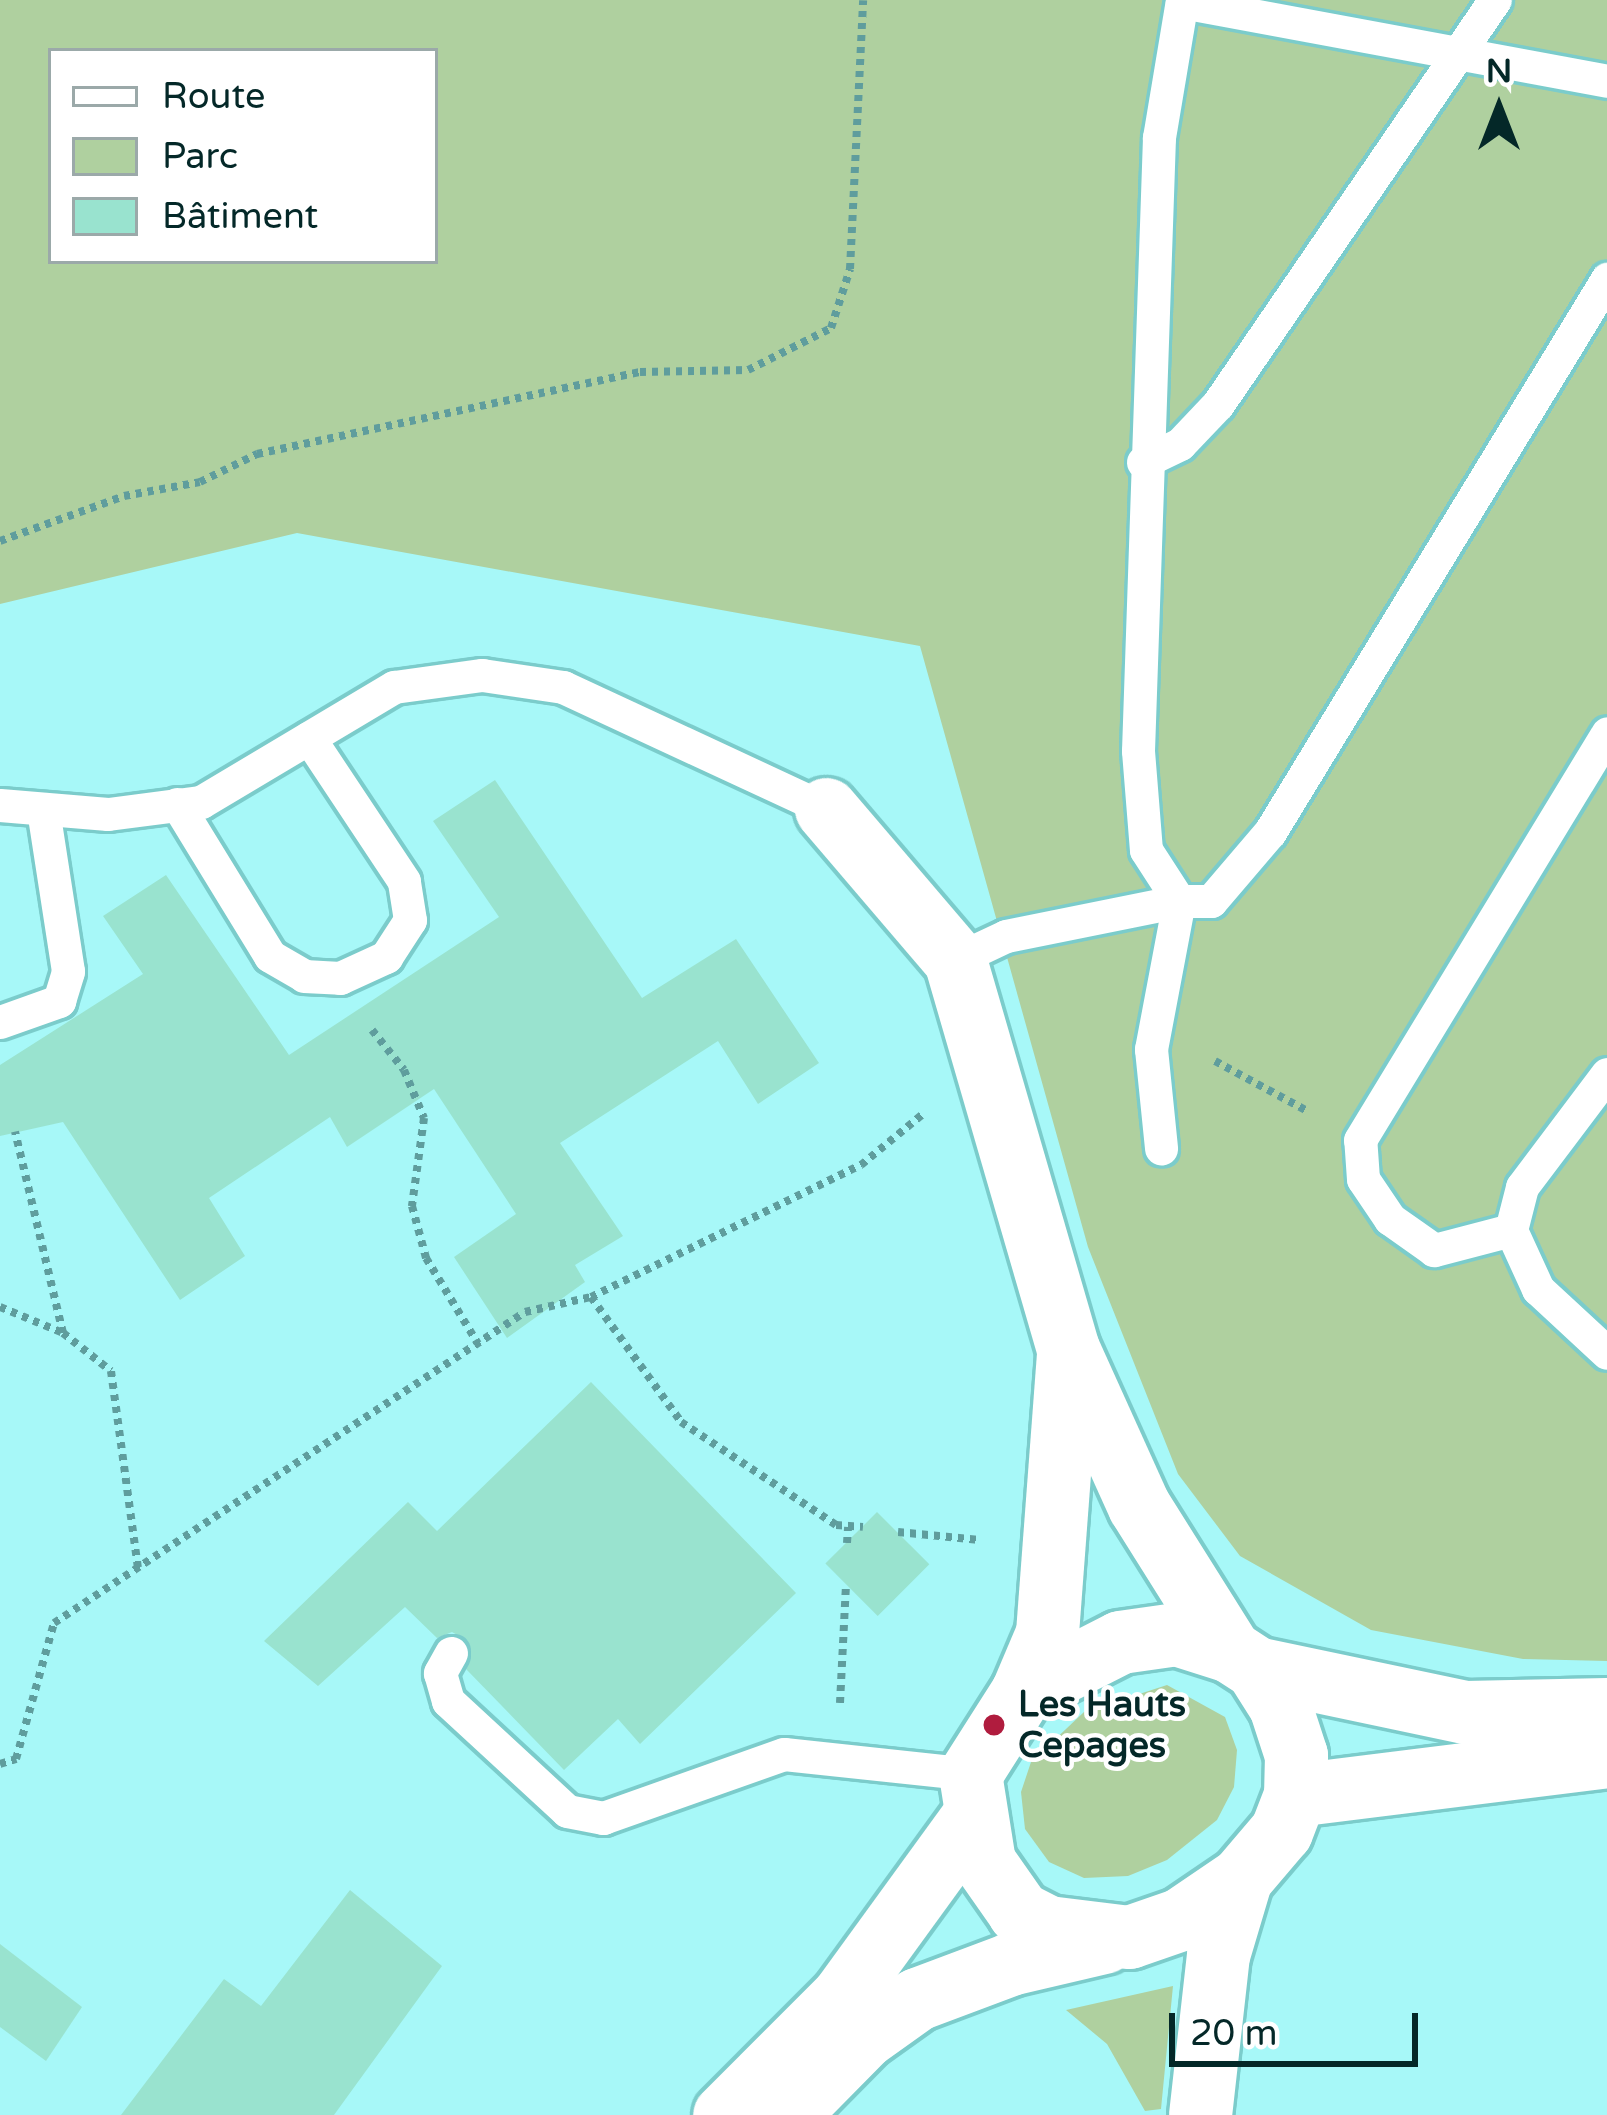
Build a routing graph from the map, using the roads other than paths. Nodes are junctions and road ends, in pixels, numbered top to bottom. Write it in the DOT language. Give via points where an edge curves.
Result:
graph roads {
  1 [pos="1495,0"];
  2 [pos="1182,1"];
  3 [pos="1460,49"];
  4 [pos="1607,81"];
  5 [pos="1607,279"];
  6 [pos="1143,462"];
  7 [pos="1607,733"];
  8 [pos="309,738"];
  9 [pos="176,804"];
  10 [pos="0,805"];
  11 [pos="43,808"];
  12 [pos="826,808"];
  13 [pos="1179,901"];
  14 [pos="955,960"];
  15 [pos="0,1022"];
  16 [pos="1607,1074"];
  17 [pos="1162,1148"];
  18 [pos="1510,1229"];
  19 [pos="1068,1349"];
  20 [pos="1607,1353"];
  21 [pos="451,1653"];
  22 [pos="1243,1659"];
  23 [pos="1022,1692"];
  24 [pos="1607,1709"];
  25 [pos="1607,1756"];
  26 [pos="1295,1795"];
  27 [pos="972,1796"];
  28 [pos="1241,1877"];
  29 [pos="1129,1937"];
  30 [pos="724,2115"];
  31 [pos="787,2115"];
  32 [pos="1200,2115"];
  1 -- 3 [label="lane"];
  2 -- 3 [label="lane"];
  2 -- 6 [label="lane" via="1160,137"];
  3 -- 4 [label="lane"];
  3 -- 6 [label="lane" via="1218,404 1180,444"];
  5 -- 13 [label="lane" via="1270,832 1211,901"];
  6 -- 13 [label="lane" via="1138,751 1146,850"];
  7 -- 18 [label="lane" via="1360,1140 1363,1179 1390,1219 1434,1250"];
  8 -- 9 [label="lane" via="201,802"];
  8 -- 9 [label="lane" via="404,881 410,920 386,957 340,978 304,976 270,956"];
  8 -- 12 [label="lane" via="394,688 482,675 563,688"];
  9 -- 11 [label="lane" via="108,814"];
  10 -- 11 [label="lane"];
  11 -- 15 [label="lane" via="68,971 59,1001"];
  12 -- 14 [label="street"];
  13 -- 14 [label="lane" via="1006,937"];
  13 -- 17 [label="lane" via="1155,1029"];
  14 -- 19 [label="street"];
  16 -- 18 [label="lane" via="1522,1187"];
  18 -- 20 [label="lane" via="1538,1289"];
  19 -- 22 [label="street" via="1139,1506"];
  19 -- 23 [label="street" via="1047,1633"];
  21 -- 27 [label="lane" via="440,1672 448,1701 567,1811 603,1818 784,1754 838,1754"];
  22 -- 23 [label="street" via="1176,1634 1120,1642"];
  22 -- 24 [label="street" via="1465,1712"];
  22 -- 26 [label="street" via="1280,1706 1296,1755"];
  23 -- 27 [label="street"];
  25 -- 26 [label="street"];
  26 -- 28 [label="street" via="1281,1831"];
  27 -- 29 [label="street" via="984,1862 1018,1912 1070,1933"];
  27 -- 30 [label="street" via="842,1997"];
  28 -- 29 [label="street" via="1180,1919"];
  28 -- 32 [label="street" via="1218,1954"];
  29 -- 31 [label="street" via="1010,1964 917,1999 865,2036"];
}
